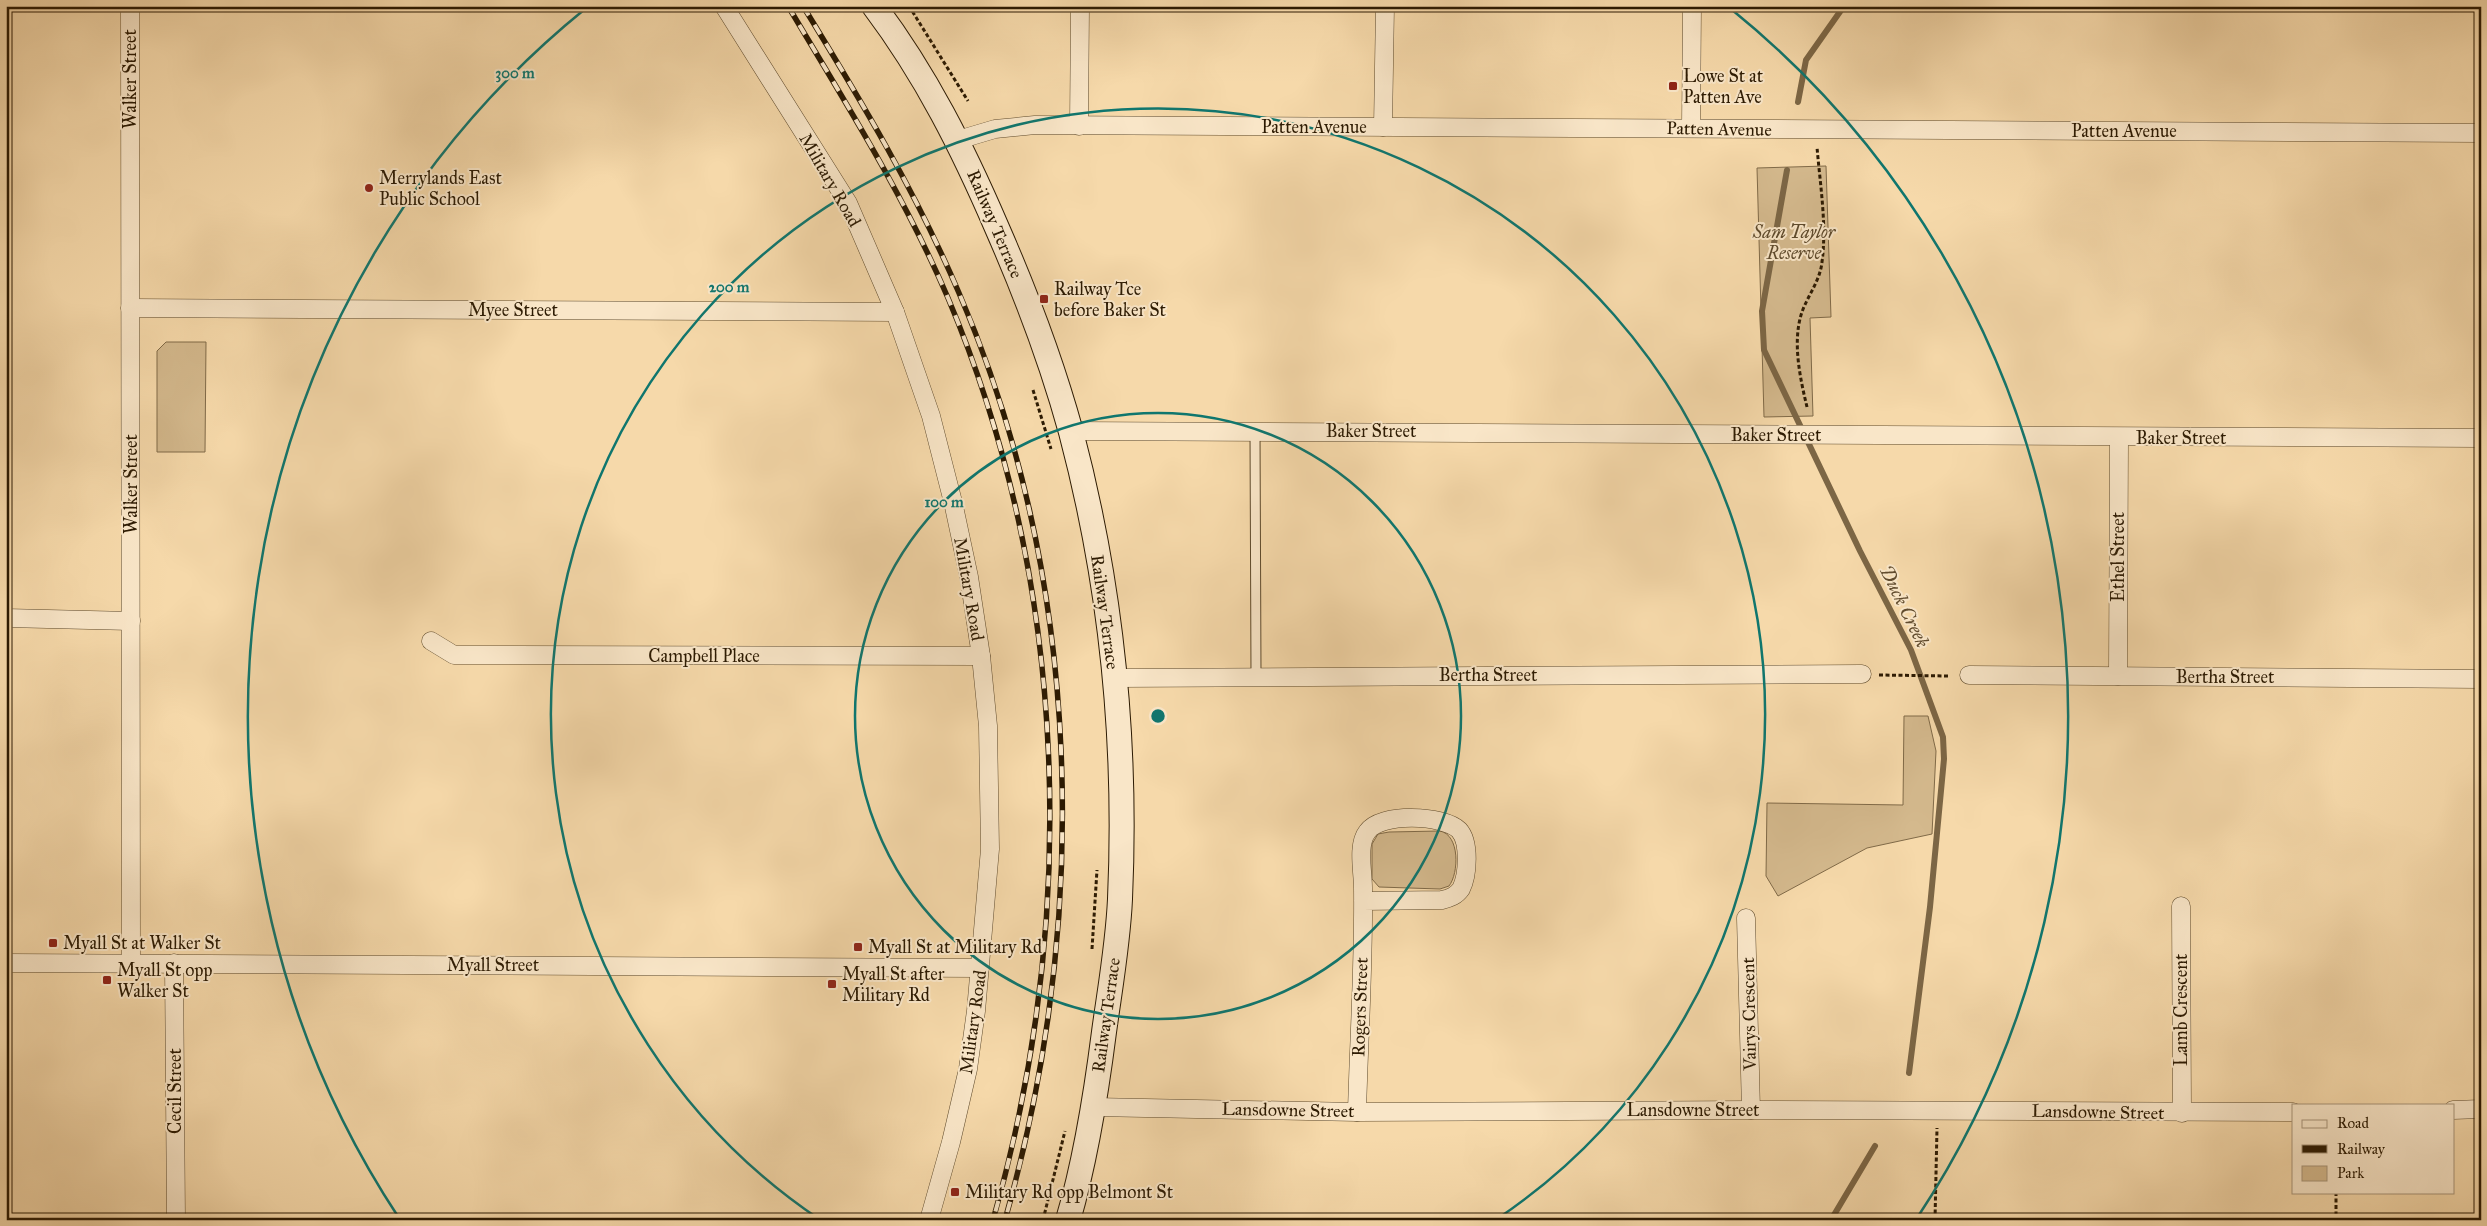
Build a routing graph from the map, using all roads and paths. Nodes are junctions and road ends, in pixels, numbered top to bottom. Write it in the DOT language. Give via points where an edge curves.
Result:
graph roads {
  1 [pos="130,6"];
  2 [pos="724,6"];
  3 [pos="874,6"];
  4 [pos="884,6"];
  5 [pos="909,6"];
  6 [pos="1080,6"];
  7 [pos="1385,6"];
  8 [pos="1692,6"];
  9 [pos="898,39"];
  10 [pos="968,101"];
  11 [pos="1079,126"];
  12 [pos="1383,127"];
  13 [pos="1691,128"];
  14 [pos="1809,129"];
  15 [pos="2481,133"];
  16 [pos="958,140"];
  17 [pos="130,308"];
  18 [pos="895,312"];
  19 [pos="1032,385"];
  20 [pos="1806,408"];
  21 [pos="1255,430"];
  22 [pos="1071,431"];
  23 [pos="2119,437"];
  24 [pos="2481,438"];
  25 [pos="1054,459"];
  26 [pos="6,618"];
  27 [pos="131,621"];
  28 [pos="431,641"];
  29 [pos="981,656"];
  30 [pos="1862,674"];
  31 [pos="1968,675"];
  32 [pos="1256,676"];
  33 [pos="2118,676"];
  34 [pos="1114,678"];
  35 [pos="1934,678"];
  36 [pos="2481,679"];
  37 [pos="1097,864"];
  38 [pos="1363,901"];
  39 [pos="2181,906"];
  40 [pos="1746,918"];
  41 [pos="1092,952"];
  42 [pos="6,962"];
  43 [pos="131,962"];
  44 [pos="174,963"];
  45 [pos="980,968"];
  46 [pos="1094,1107"];
  47 [pos="2481,1109"];
  48 [pos="1750,1110"];
  49 [pos="2454,1110"];
  50 [pos="1937,1111"];
  51 [pos="1357,1112"];
  52 [pos="2292,1112"];
  53 [pos="2182,1113"];
  54 [pos="1065,1128"];
  55 [pos="2336,1194"];
  56 [pos="176,1220"];
  57 [pos="930,1220"];
  58 [pos="1043,1220"];
  59 [pos="1068,1220"];
  60 [pos="1935,1220"];
  61 [pos="2336,1220"];
  1 -- 17 [label="street, Walker Street"];
  2 -- 18 [label="street, Military Road" via="848,204"];
  3 -- 9 [label="main road, Railway Terrace"];
  4 -- 9 [label="main road, Railway Terrace"];
  5 -- 10 [label="path"];
  6 -- 11 [label="street"];
  7 -- 12 [label="street"];
  8 -- 13 [label="street"];
  9 -- 16 [label="main road, Railway Terrace"];
  11 -- 12 [label="street, Patten Avenue"];
  11 -- 16 [label="street, Patten Avenue" via="1035,125 995,129"];
  12 -- 13 [label="street, Patten Avenue"];
  13 -- 14 [label="street, Patten Avenue"];
  14 -- 15 [label="street, Patten Avenue"];
  14 -- 20 [label="path" via="1823,235 1822,264 1802,313 1799,335 1799,373"];
  16 -- 22 [label="main road, Railway Terrace" via="1018,275"];
  17 -- 18 [label="street, Myee Street"];
  17 -- 27 [label="street, Walker Street"];
  18 -- 29 [label="street, Military Road" via="931,416 953,502"];
  19 -- 25 [label="path"];
  21 -- 22 [label="street, Baker Street"];
  21 -- 23 [label="street, Baker Street"];
  21 -- 32 [label="lane"];
  22 -- 34 [label="main road, Railway Terrace" via="1090,517"];
  23 -- 24 [label="street, Baker Street"];
  23 -- 33 [label="street, Ethel Street"];
  26 -- 27 [label="street"];
  27 -- 43 [label="street, Walker Street"];
  28 -- 29 [label="street, Campbell Place" via="454,655"];
  29 -- 45 [label="street, Military Road" via="991,801"];
  30 -- 32 [label="street, Bertha Street"];
  30 -- 35 [label="path"];
  31 -- 33 [label="street, Bertha Street"];
  32 -- 34 [label="street, Bertha Street"];
  33 -- 36 [label="street, Bertha Street"];
  34 -- 46 [label="main road, Railway Terrace" via="1118,718 1120,900"];
  37 -- 41 [label="path"];
  38 -- 38 [label="street, Rogers Street" via="1362,844 1375,824 1385,820 1438,820 1461,832 1466,848 1465,875 1460,889 1452,898"];
  38 -- 51 [label="street, Rogers Street"];
  39 -- 53 [label="street, Lamb Crescent"];
  40 -- 48 [label="street, Vairys Crescent"];
  42 -- 43 [label="street, Myall Street"];
  43 -- 44 [label="street, Myall Street"];
  44 -- 45 [label="street, Myall Street"];
  44 -- 56 [label="street, Cecil Street"];
  45 -- 57 [label="street, Military Road" via="968,1069"];
  46 -- 51 [label="street, Lansdowne Street"];
  46 -- 59 [label="main road, Railway Terrace"];
  47 -- 49 [label="street"];
  48 -- 50 [label="street, Lansdowne Street"];
  48 -- 51 [label="street, Lansdowne Street"];
  50 -- 53 [label="street, Lansdowne Street"];
  50 -- 60 [label="path"];
  52 -- 53 [label="street, Lansdowne Street"];
  54 -- 58 [label="path"];
  55 -- 61 [label="path"];
}
